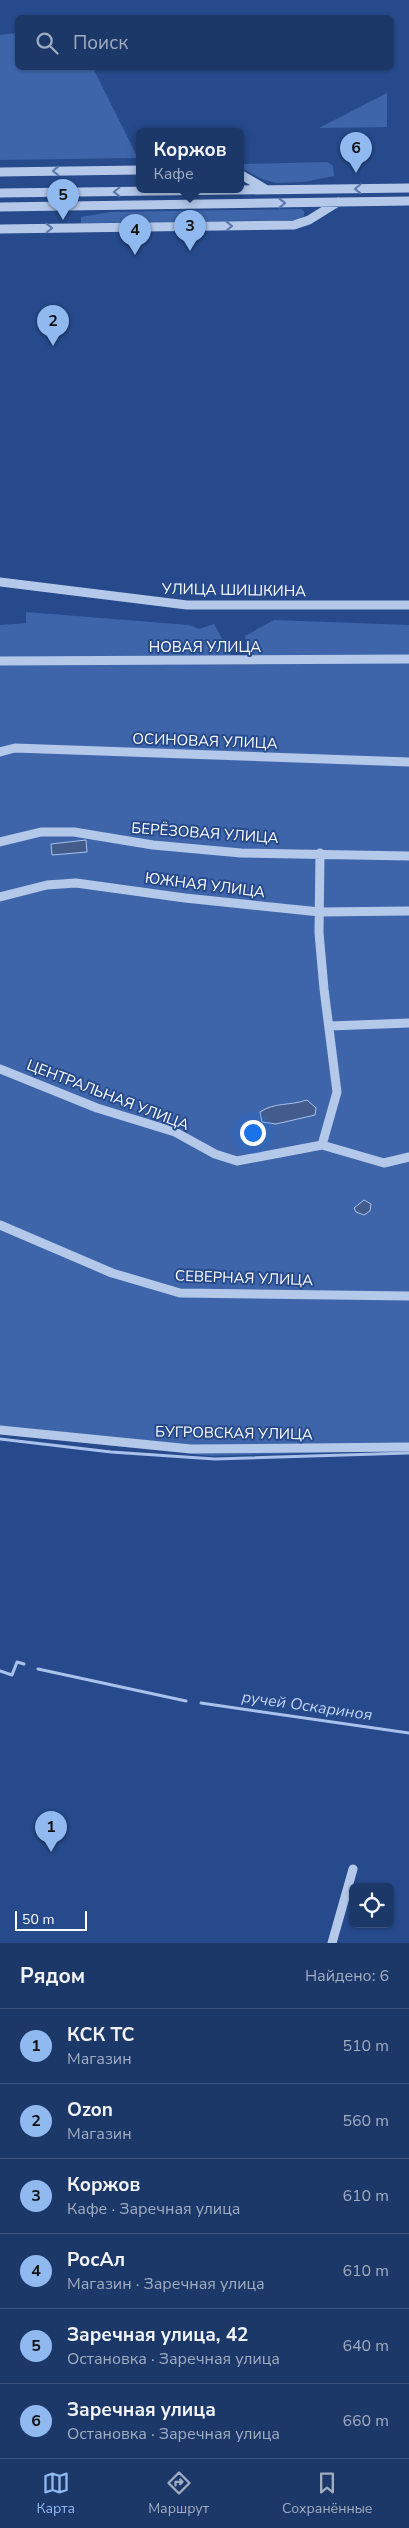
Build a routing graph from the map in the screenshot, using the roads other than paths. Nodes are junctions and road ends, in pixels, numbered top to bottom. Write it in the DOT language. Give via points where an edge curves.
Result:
graph roads {
  1 [pos="136,170"];
  2 [pos="0,172"];
  3 [pos="244,176"];
  4 [pos="409,188"];
  5 [pos="244,190"];
  6 [pos="267,190"];
  7 [pos="136,191"];
  8 [pos="0,193"];
  9 [pos="409,201"];
  10 [pos="338,202"];
  11 [pos="0,207"];
  12 [pos="0,229"];
  13 [pos="0,582"];
  14 [pos="409,605"];
  15 [pos="409,660"];
  16 [pos="0,661"];
  17 [pos="0,752"];
  18 [pos="409,762"];
  19 [pos="0,842"];
  20 [pos="320,853"];
  21 [pos="409,856"];
  22 [pos="0,896"];
  23 [pos="409,911"];
  24 [pos="320,912"];
  25 [pos="409,1022"];
  26 [pos="330,1026"];
  27 [pos="0,1069"];
  28 [pos="322,1145"];
  29 [pos="409,1157"];
  30 [pos="0,1225"];
  31 [pos="409,1296"];
  32 [pos="0,1430"];
  33 [pos="409,1447"];
  34 [pos="353,1869"];
  35 [pos="332,1943"];
  1 -- 2 [label="street, one-way"];
  3 -- 6 [label="street"];
  4 -- 6 [label="street, one-way"];
  6 -- 5 [label="street, one-way"];
  7 -- 8 [label="street, one-way"];
  9 -- 10 [label="street"];
  11 -- 10 [label="street, one-way"];
  12 -- 10 [label="street, one-way" via="294,225"];
  13 -- 14 [label="street, УЛИЦА ШИШКИНА" via="187,606"];
  15 -- 16 [label="street, НОВАЯ УЛИЦА"];
  17 -- 18 [label="street, ОСИНОВАЯ УЛИЦА" via="15,748"];
  19 -- 20 [label="street, БЕРЁЗОВАЯ УЛИЦА" via="41,832 74,832 153,845 241,853"];
  20 -- 21 [label="street, БЕРЁЗОВАЯ УЛИЦА"];
  20 -- 24 [label="street"];
  22 -- 24 [label="street, ЮЖНАЯ УЛИЦА" via="47,885 76,883"];
  23 -- 24 [label="street, ЮЖНАЯ УЛИЦА"];
  24 -- 26 [label="street" via="319,933"];
  25 -- 26 [label="street"];
  26 -- 28 [label="street" via="337,1092"];
  27 -- 28 [label="street, ЦЕНТРАЛЬНАЯ УЛИЦА" via="97,1108 175,1132 215,1154 237,1161"];
  28 -- 29 [label="street, ЦЕНТРАЛЬНАЯ УЛИЦА" via="384,1163"];
  30 -- 31 [label="street, СЕВЕРНАЯ УЛИЦА" via="112,1273 180,1293"];
  32 -- 33 [label="street, БУГРОВСКАЯ УЛИЦА" via="191,1449"];
  34 -- 35 [label="street"];
}
